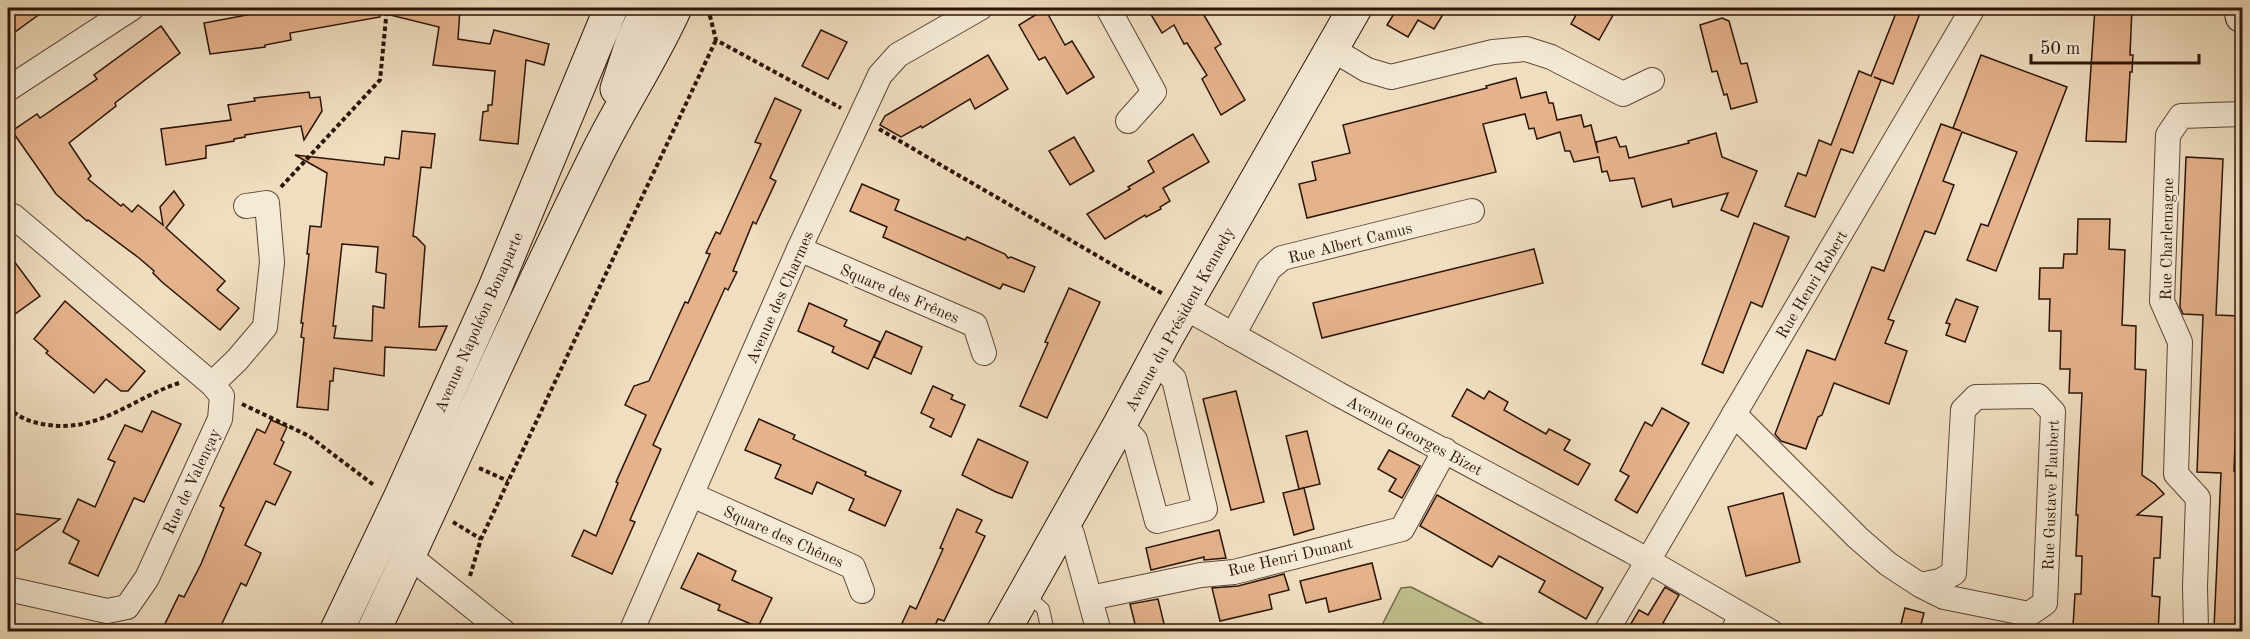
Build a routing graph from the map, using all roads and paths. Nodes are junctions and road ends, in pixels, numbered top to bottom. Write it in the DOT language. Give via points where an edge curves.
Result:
graph roads {
  1 [pos="132,8"];
  2 [pos="387,8"];
  3 [pos="611,8"];
  4 [pos="648,8"];
  5 [pos="675,8"];
  6 [pos="708,8"];
  7 [pos="981,8"];
  8 [pos="1108,8"];
  9 [pos="1355,8"];
  10 [pos="1973,8"];
  11 [pos="2241,8"];
  12 [pos="2242,16"];
  13 [pos="716,40"];
  14 [pos="1332,49"];
  15 [pos="1652,80"];
  16 [pos="8,89"];
  17 [pos="2242,114"];
  18 [pos="860,118"];
  19 [pos="1128,121"];
  20 [pos="597,154"];
  21 [pos="256,204"];
  22 [pos="1472,211"];
  23 [pos="8,217"];
  24 [pos="799,249"];
  25 [pos="1184,307"];
  26 [pos="1233,335"];
  27 [pos="984,352"];
  28 [pos="1154,360"];
  29 [pos="212,385"];
  30 [pos="8,407"];
  31 [pos="1734,414"];
  32 [pos="1120,424"];
  33 [pos="1445,450"];
  34 [pos="474,465"];
  35 [pos="508,482"];
  36 [pos="378,489"];
  37 [pos="692,495"];
  38 [pos="1063,526"];
  39 [pos="408,555"];
  40 [pos="1648,560"];
  41 [pos="1920,585"];
  42 [pos="8,589"];
  43 [pos="862,591"];
  44 [pos="1024,592"];
  45 [pos="464,597"];
  46 [pos="1090,598"];
  47 [pos="1731,622"];
  48 [pos="336,632"];
  49 [pos="373,632"];
  50 [pos="455,632"];
  51 [pos="504,632"];
  52 [pos="631,632"];
  53 [pos="1003,632"];
  54 [pos="1048,632"];
  55 [pos="1099,632"];
  56 [pos="1606,632"];
  57 [pos="1772,632"];
  58 [pos="2198,632"];
  1 -- 16 [label="street"];
  2 -- 21 [label="path" via="380,80"];
  3 -- 48 [label="main road, Avenue Napoléon Bonaparte" via="494,290"];
  4 -- 20 [label="main road, Avenue Napoléon Bonaparte" via="633,40"];
  5 -- 20 [label="main road, Avenue Napoléon Bonaparte"];
  6 -- 13 [label="path"];
  7 -- 18 [label="street, Avenue des Charmes" via="898,55 880,75"];
  8 -- 19 [label="street" via="1154,92"];
  9 -- 14 [label="main road, Avenue du Président Kennedy"];
  10 -- 31 [label="street, Rue Henri Robert"];
  11 -- 12 [label="main road"];
  13 -- 18 [label="path"];
  13 -- 35 [label="path"];
  14 -- 15 [label="street" via="1367,70 1391,77 1493,52 1526,49 1551,57 1623,94"];
  14 -- 25 [label="main road, Avenue du Président Kennedy"];
  17 -- 58 [label="street, Rue Charlemagne" via="2181,116 2168,135 2162,301 2180,342 2176,474 2198,498"];
  18 -- 24 [label="street, Avenue des Charmes"];
  18 -- 25 [label="path"];
  20 -- 39 [label="main road, Avenue Napoléon Bonaparte"];
  21 -- 29 [label="street" via="272,262 266,327"];
  22 -- 26 [label="street, Rue Albert Camus" via="1282,258 1269,269"];
  23 -- 29 [label="street" via="13,216"];
  24 -- 27 [label="street, Square des Frênes" via="975,326"];
  24 -- 37 [label="street, Avenue des Charmes"];
  25 -- 26 [label="street, Avenue Georges Bizet"];
  25 -- 28 [label="main road, Avenue du Président Kennedy"];
  26 -- 33 [label="street, Avenue Georges Bizet"];
  28 -- 32 [label="main road, Avenue du Président Kennedy"];
  28 -- 32 [label="street" via="1174,379 1205,509 1156,521 1135,440"];
  29 -- 30 [label="path" via="158,390 91,423 66,427 31,422"];
  29 -- 36 [label="path" via="309,436"];
  29 -- 42 [label="street, Rue de Valençay" via="220,419 147,578 127,607 107,610"];
  31 -- 40 [label="street, Rue Henri Robert"];
  31 -- 41 [label="street, Rue Gustave Flaubert" via="1858,538"];
  32 -- 38 [label="main road, Avenue du Président Kennedy"];
  33 -- 40 [label="street, Avenue Georges Bizet"];
  33 -- 46 [label="street, Rue Henri Dunant" via="1402,529 1234,572"];
  34 -- 35 [label="path"];
  35 -- 45 [label="path" via="482,539"];
  37 -- 43 [label="street, Square des Chênes" via="853,567"];
  37 -- 52 [label="street, Avenue des Charmes"];
  38 -- 44 [label="main road, Avenue du Président Kennedy"];
  38 -- 46 [label="street" via="1072,534"];
  39 -- 45 [label="street"];
  39 -- 49 [label="main road, Avenue Napoléon Bonaparte"];
  40 -- 47 [label="street, Avenue Georges Bizet"];
  40 -- 56 [label="street, Rue Henri Robert"];
  41 -- 41 [label="street, Rue Gustave Flaubert" via="1944,597 2029,614 2045,603 2053,412 2038,396 1976,398 1963,410 1954,573"];
  44 -- 53 [label="main road, Avenue du Président Kennedy"];
  44 -- 54 [label="lane" via="1043,609"];
  45 -- 50 [label="path"];
  45 -- 51 [label="street"];
  46 -- 55 [label="street"];
  47 -- 57 [label="street, Avenue Georges Bizet"];
}
